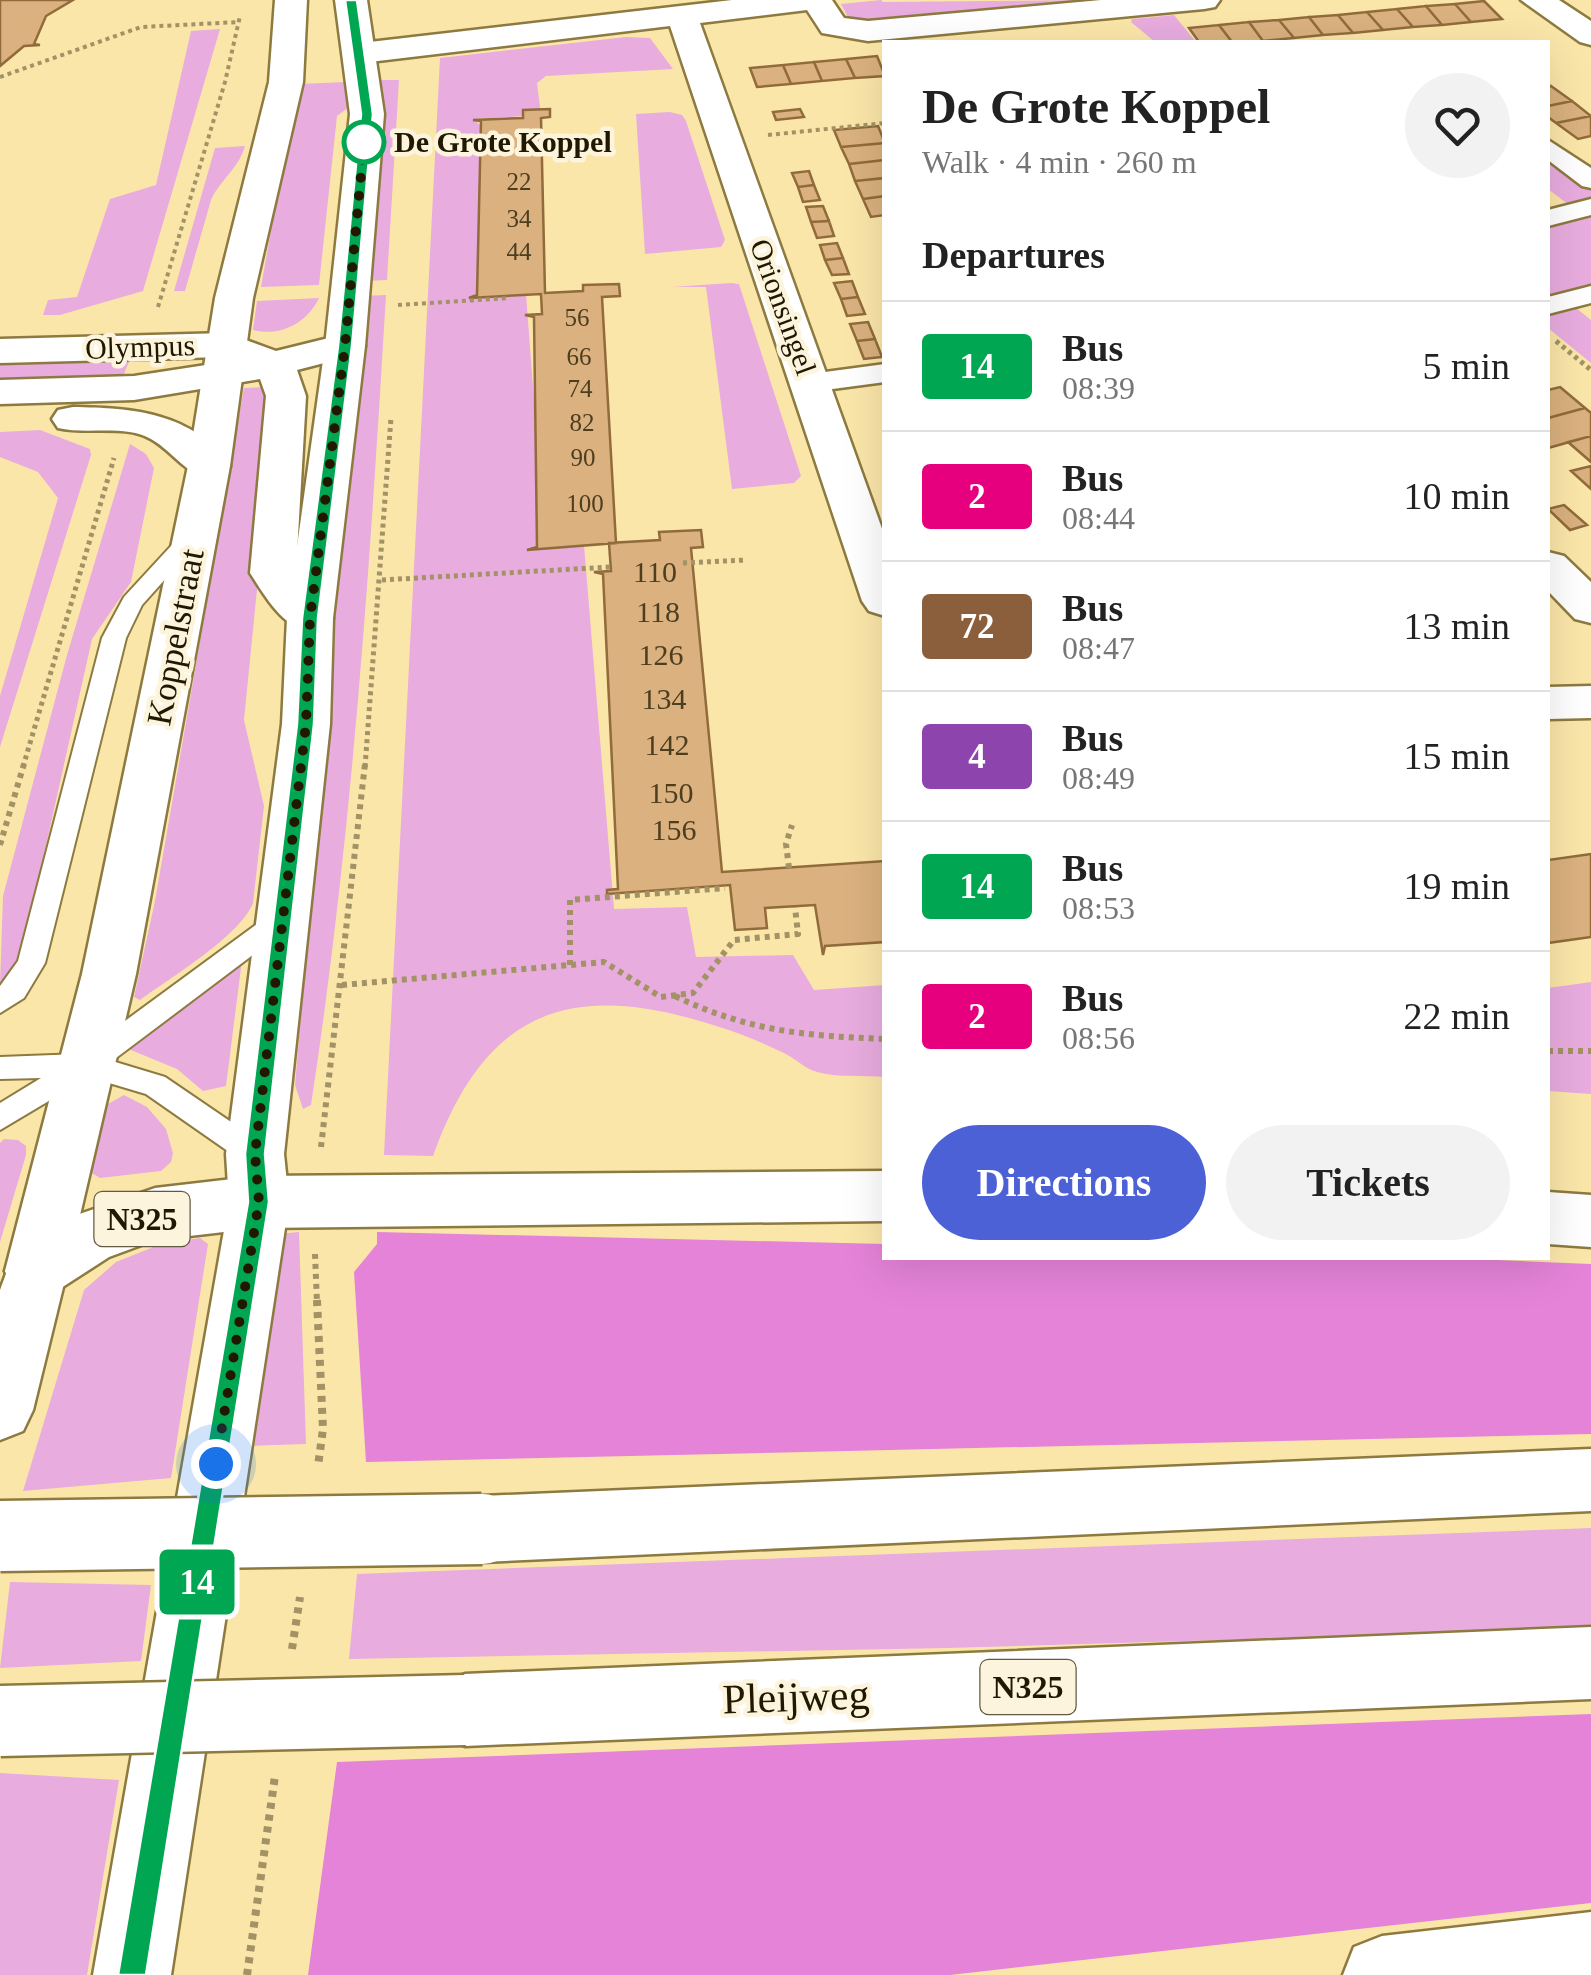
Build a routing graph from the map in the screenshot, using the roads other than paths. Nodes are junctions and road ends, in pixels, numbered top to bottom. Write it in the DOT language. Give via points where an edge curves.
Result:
graph roads {
  1 [pos="291,0"];
  2 [pos="814,0"];
  3 [pos="1204,0"];
  4 [pos="1537,0"];
  5 [pos="1098,10"];
  6 [pos="680,12"];
  7 [pos="357,29"];
  8 [pos="1591,35"];
  9 [pos="1136,40"];
  10 [pos="289,50"];
  11 [pos="1550,149"];
  12 [pos="1591,180"];
  13 [pos="1591,207"];
  14 [pos="1550,217"];
  15 [pos="1591,294"];
  16 [pos="1550,305"];
  17 [pos="345,346"];
  18 [pos="0,352"];
  19 [pos="225,360"];
  20 [pos="275,365"];
  21 [pos="882,373"];
  22 [pos="810,383"];
  23 [pos="0,392"];
  24 [pos="0,417"];
  25 [pos="209,466"];
  26 [pos="196,533"];
  27 [pos="1550,568"];
  28 [pos="882,592"];
  29 [pos="1591,608"];
  30 [pos="310,618"];
  31 [pos="1550,702"];
  32 [pos="1591,702"];
  33 [pos="282,920"];
  34 [pos="0,1002"];
  35 [pos="86,1066"];
  36 [pos="0,1068"];
  37 [pos="0,1118"];
  38 [pos="276,1185"];
  39 [pos="882,1196"];
  40 [pos="1550,1218"];
  41 [pos="1591,1221"];
  42 [pos="36,1271"];
  43 [pos="0,1410"];
  44 [pos="1591,1480"];
  45 [pos="0,1536"];
  46 [pos="1591,1663"];
  47 [pos="0,1721"];
  48 [pos="1591,1951"];
  49 [pos="132,1975"];
  50 [pos="1382,1975"];
  1 -- 10 [label="main road, Koppelstraat"];
  2 -- 5 [label="main road" via="834,26 868,31"];
  2 -- 6 [label="main road"];
  3 -- 5 [label="main road"];
  4 -- 8 [label="main road"];
  5 -- 9 [label="main road"];
  6 -- 7 [label="main road"];
  6 -- 22 [label="main road, Orionsingel"];
  7 -- 10 [label="main road"];
  7 -- 17 [label="main road" via="367,114"];
  10 -- 19 [label="main road, Koppelstraat"];
  11 -- 12 [label="street"];
  13 -- 14 [label="street"];
  15 -- 16 [label="street"];
  17 -- 20 [label="main road"];
  17 -- 30 [label="main road"];
  18 -- 19 [label="main road, Olympus" via="147,346"];
  19 -- 20 [label="main road, Olympus"];
  19 -- 23 [label="main road, Olympus" via="134,388"];
  19 -- 25 [label="main road, Koppelstraat"];
  20 -- 30 [label="main road" via="286,396 273,573"];
  21 -- 22 [label="street"];
  22 -- 28 [label="main road, Orionsingel"];
  24 -- 25 [label="main road, Olympus" via="125,420 164,429"];
  25 -- 26 [label="main road, Koppelstraat"];
  26 -- 34 [label="lane" via="132,602 114,638 31,963"];
  26 -- 35 [label="main road, Koppelstraat"];
  27 -- 29 [label="main road"];
  30 -- 33 [label="main road" via="306,724"];
  31 -- 32 [label="main road"];
  33 -- 35 [label="lane"];
  33 -- 38 [label="main road"];
  35 -- 36 [label="lane"];
  35 -- 37 [label="lane"];
  35 -- 38 [label="lane" via="154,1085"];
  35 -- 42 [label="main road, Koppelstraat"];
  38 -- 39 [label="main road, N325"];
  38 -- 42 [label="main road, N325" via="87,1238"];
  38 -- 49 [label="main road"];
  40 -- 41 [label="main road"];
  42 -- 43 [label="main road, Koppelstraat"];
  44 -- 45 [label="main road, bridge" via="482,1529"];
  46 -- 47 [label="main road, Pleijweg / N325, bridge" via="465,1710"];
  48 -- 50 [label="main road"];
}
